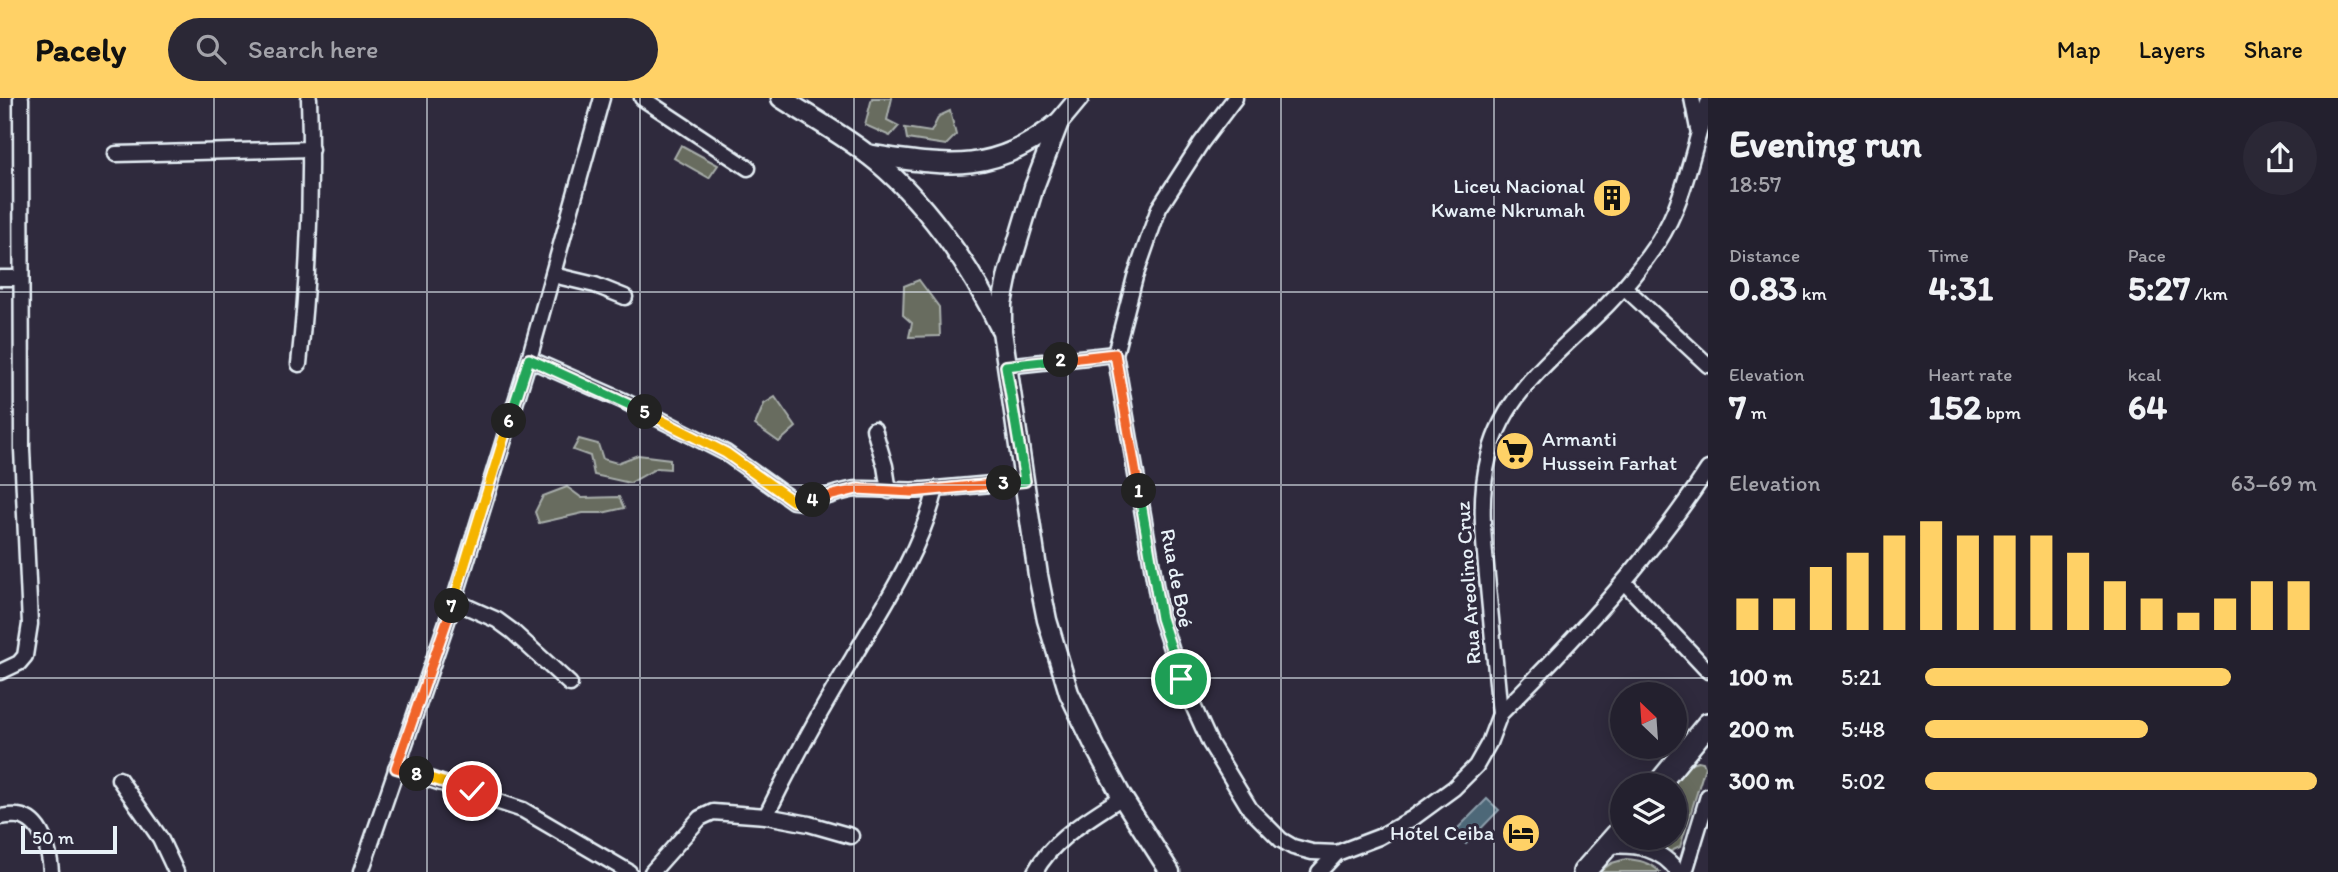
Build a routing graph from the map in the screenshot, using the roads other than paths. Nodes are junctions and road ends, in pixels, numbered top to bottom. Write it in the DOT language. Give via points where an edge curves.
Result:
graph roads {
  1 [pos="21,98"];
  2 [pos="309,98"];
  3 [pos="602,98"];
  4 [pos="642,98"];
  5 [pos="781,98"];
  6 [pos="1079,98"];
  7 [pos="1235,98"];
  8 [pos="1692,98"];
  9 [pos="1708,103"];
  10 [pos="1059,122"];
  11 [pos="1699,134"];
  12 [pos="311,149"];
  13 [pos="116,153"];
  14 [pos="867,154"];
  15 [pos="748,169"];
  16 [pos="553,275"];
  17 [pos="0,278"];
  18 [pos="20,278"];
  19 [pos="1624,287"];
  20 [pos="625,297"];
  21 [pos="1002,331"];
  22 [pos="1115,354"];
  23 [pos="529,359"];
  24 [pos="299,364"];
  25 [pos="1708,365"];
  26 [pos="1006,366"];
  27 [pos="874,429"];
  28 [pos="1708,468"];
  29 [pos="1025,481"];
  30 [pos="936,489"];
  31 [pos="889,491"];
  32 [pos="1624,582"];
  33 [pos="454,601"];
  34 [pos="1708,671"];
  35 [pos="0,672"];
  36 [pos="570,684"];
  37 [pos="1500,714"];
  38 [pos="1708,724"];
  39 [pos="396,768"];
  40 [pos="1668,773"];
  41 [pos="119,779"];
  42 [pos="1708,796"];
  43 [pos="1122,797"];
  44 [pos="766,816"];
  45 [pos="0,817"];
  46 [pos="851,836"];
  47 [pos="1610,844"];
  48 [pos="1608,846"];
  49 [pos="1337,853"];
  50 [pos="51,872"];
  51 [pos="176,872"];
  52 [pos="360,872"];
  53 [pos="629,872"];
  54 [pos="652,872"];
  55 [pos="1034,872"];
  56 [pos="1170,872"];
  57 [pos="1319,872"];
  58 [pos="1584,872"];
  59 [pos="1678,872"];
  60 [pos="1685,872"];
  1 -- 18 [label="street"];
  2 -- 12 [label="street"];
  3 -- 16 [label="street"];
  4 -- 15 [label="street"];
  5 -- 14 [label="street"];
  6 -- 10 [label="street"];
  7 -- 22 [label="street, Rua de Boé" via="1159,208"];
  8 -- 11 [label="street"];
  9 -- 11 [label="street, Rua Areolino Cruz"];
  10 -- 14 [label="street" via="1013,152 967,164"];
  10 -- 21 [label="street" via="1008,274"];
  11 -- 19 [label="street, Rua Areolino Cruz" via="1671,219"];
  12 -- 13 [label="street"];
  12 -- 24 [label="street" via="308,281"];
  14 -- 21 [label="street" via="904,188 964,262"];
  16 -- 20 [label="street"];
  16 -- 23 [label="street"];
  17 -- 18 [label="street"];
  18 -- 35 [label="street" via="30,624 25,656"];
  19 -- 25 [label="street"];
  19 -- 37 [label="street, Rua Areolino Cruz" via="1520,391 1489,453 1482,484 1482,525"];
  21 -- 26 [label="street"];
  22 -- 26 [label="street"];
  22 -- 49 [label="street, Rua de Boé" via="1161,618 1181,679 1210,743 1251,809 1293,847"];
  23 -- 31 [label="street" via="726,453 793,501 857,489"];
  23 -- 33 [label="street"];
  26 -- 29 [label="street"];
  27 -- 31 [label="street"];
  28 -- 32 [label="street"];
  29 -- 30 [label="street"];
  29 -- 43 [label="street" via="1048,620 1069,693"];
  30 -- 31 [label="street"];
  30 -- 44 [label="street" via="904,572 826,702"];
  32 -- 34 [label="street"];
  32 -- 37 [label="street"];
  33 -- 36 [label="street" via="498,620"];
  33 -- 39 [label="street"];
  37 -- 49 [label="street, Rua Areolino Cruz" via="1476,766 1454,788 1379,838"];
  38 -- 40 [label="main road"];
  39 -- 52 [label="street"];
  39 -- 53 [label="street" via="523,810"];
  41 -- 51 [label="street" via="160,838"];
  42 -- 60 [label="street"];
  43 -- 55 [label="street" via="1060,842"];
  43 -- 56 [label="street"];
  44 -- 46 [label="street"];
  44 -- 54 [label="street" via="713,812 700,818"];
  45 -- 50 [label="street" via="19,816 33,823 41,833"];
  47 -- 48 [label="main road"];
  48 -- 58 [label="main road"];
  48 -- 59 [label="street" via="1651,850 1667,858"];
  49 -- 57 [label="street, Rua Areolino Cruz"];
}
